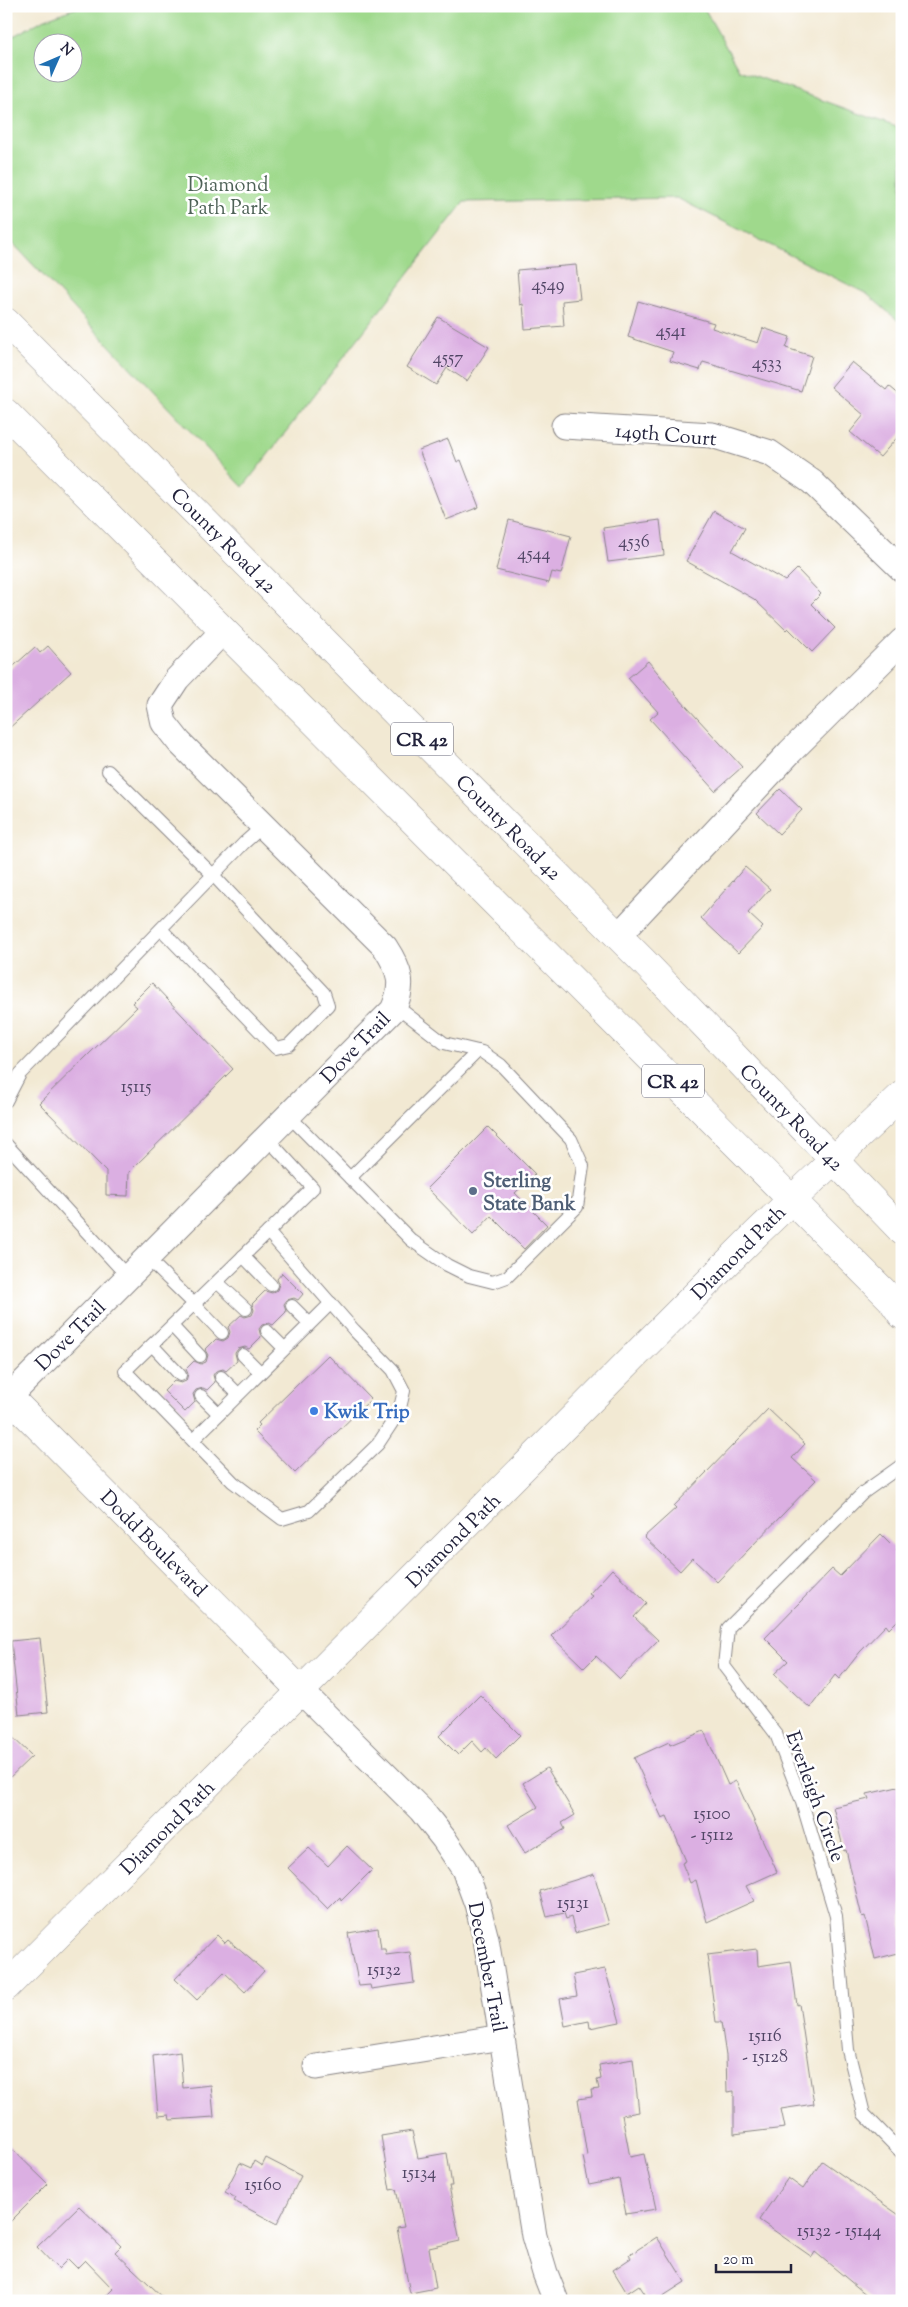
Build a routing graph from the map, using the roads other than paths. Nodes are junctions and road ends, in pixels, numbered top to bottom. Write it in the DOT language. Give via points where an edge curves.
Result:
graph roads {
  1 [pos="6,322"];
  2 [pos="6,413"];
  3 [pos="564,426"];
  4 [pos="902,569"];
  5 [pos="223,631"];
  6 [pos="902,641"];
  7 [pos="108,771"];
  8 [pos="264,826"];
  9 [pos="213,875"];
  10 [pos="161,929"];
  11 [pos="618,936"];
  12 [pos="395,1005"];
  13 [pos="478,1051"];
  14 [pos="902,1095"];
  15 [pos="6,1101"];
  16 [pos="288,1115"];
  17 [pos="266,1137"];
  18 [pos="6,1144"];
  19 [pos="833,1161"];
  20 [pos="350,1178"];
  21 [pos="792,1200"];
  22 [pos="902,1231"];
  23 [pos="268,1232"];
  24 [pos="244,1256"];
  25 [pos="147,1258"];
  26 [pos="128,1277"];
  27 [pos="217,1282"];
  28 [pos="271,1284"];
  29 [pos="331,1303"];
  30 [pos="194,1304"];
  31 [pos="292,1306"];
  32 [pos="246,1309"];
  33 [pos="902,1315"];
  34 [pos="309,1323"];
  35 [pos="172,1326"];
  36 [pos="267,1331"];
  37 [pos="222,1333"];
  38 [pos="152,1345"];
  39 [pos="284,1348"];
  40 [pos="243,1355"];
  41 [pos="200,1356"];
  42 [pos="260,1372"];
  43 [pos="180,1375"];
  44 [pos="221,1377"];
  45 [pos="238,1394"];
  46 [pos="8,1396"];
  47 [pos="201,1396"];
  48 [pos="219,1414"];
  49 [pos="193,1440"];
  50 [pos="902,1465"];
  51 [pos="302,1692"];
  52 [pos="6,1987"];
  53 [pos="502,2037"];
  54 [pos="316,2067"];
  55 [pos="902,2153"];
  56 [pos="556,2301"];
  1 -- 11 [label="main road, County Road 42 / CR 42"];
  2 -- 5 [label="main road, CR 42"];
  3 -- 4 [label="street, 149th Court" via="712,436 770,453 812,482"];
  5 -- 8 [label="street, Dove Trail" via="177,679 160,705 164,723 179,742"];
  5 -- 21 [label="main road, CR 42"];
  6 -- 11 [label="street" via="790,752"];
  7 -- 9 [label="lane"];
  8 -- 9 [label="lane"];
  8 -- 12 [label="street, Dove Trail" via="385,947 398,965 401,981"];
  9 -- 10 [label="lane"];
  9 -- 10 [label="lane" via="324,992 328,1005 289,1045 276,1048"];
  10 -- 15 [label="lane" via="20,1074"];
  11 -- 19 [label="main road, County Road 42 / CR 42"];
  12 -- 13 [label="lane" via="444,1043"];
  12 -- 16 [label="street, Dove Trail"];
  13 -- 20 [label="lane"];
  13 -- 20 [label="lane" via="501,1065 571,1139 583,1166 577,1207 507,1277 493,1282 469,1276 447,1265 411,1240"];
  14 -- 19 [label="main road, Diamond Path"];
  16 -- 17 [label="street, Dove Trail"];
  16 -- 20 [label="lane"];
  17 -- 23 [label="lane" via="312,1188"];
  17 -- 25 [label="street, Dove Trail"];
  18 -- 26 [label="lane"];
  19 -- 21 [label="main road, Diamond Path"];
  19 -- 22 [label="main road, County Road 42 / CR 42"];
  21 -- 33 [label="main road, CR 42" via="891,1299"];
  21 -- 51 [label="main road, Diamond Path"];
  23 -- 24 [label="lane"];
  23 -- 29 [label="lane"];
  24 -- 27 [label="lane"];
  24 -- 28 [label="lane"];
  25 -- 26 [label="street, Dove Trail"];
  25 -- 30 [label="lane"];
  26 -- 46 [label="street, Dove Trail"];
  27 -- 30 [label="lane"];
  27 -- 32 [label="lane"];
  29 -- 34 [label="lane"];
  29 -- 49 [label="lane" via="393,1370 404,1391 399,1412 378,1444 308,1510 282,1519 234,1482"];
  30 -- 35 [label="lane"];
  30 -- 37 [label="lane"];
  31 -- 34 [label="lane"];
  34 -- 39 [label="lane"];
  35 -- 38 [label="lane"];
  35 -- 41 [label="lane"];
  36 -- 39 [label="lane"];
  38 -- 43 [label="lane"];
  38 -- 49 [label="lane" via="125,1371"];
  39 -- 42 [label="lane"];
  40 -- 42 [label="lane"];
  42 -- 45 [label="lane"];
  44 -- 45 [label="lane"];
  45 -- 48 [label="lane"];
  46 -- 51 [label="main road, Dodd Boulevard"];
  47 -- 48 [label="lane"];
  48 -- 49 [label="lane"];
  50 -- 55 [label="lane, Everleigh Circle" via="864,1492 728,1628 724,1666 776,1734 801,1799 836,1916 848,2050 864,2114"];
  51 -- 52 [label="main road, Diamond Path"];
  51 -- 53 [label="street, December Trail" via="421,1810 464,1869 486,1939"];
  53 -- 54 [label="street"];
  53 -- 56 [label="street, December Trail" via="534,2236"];
}
